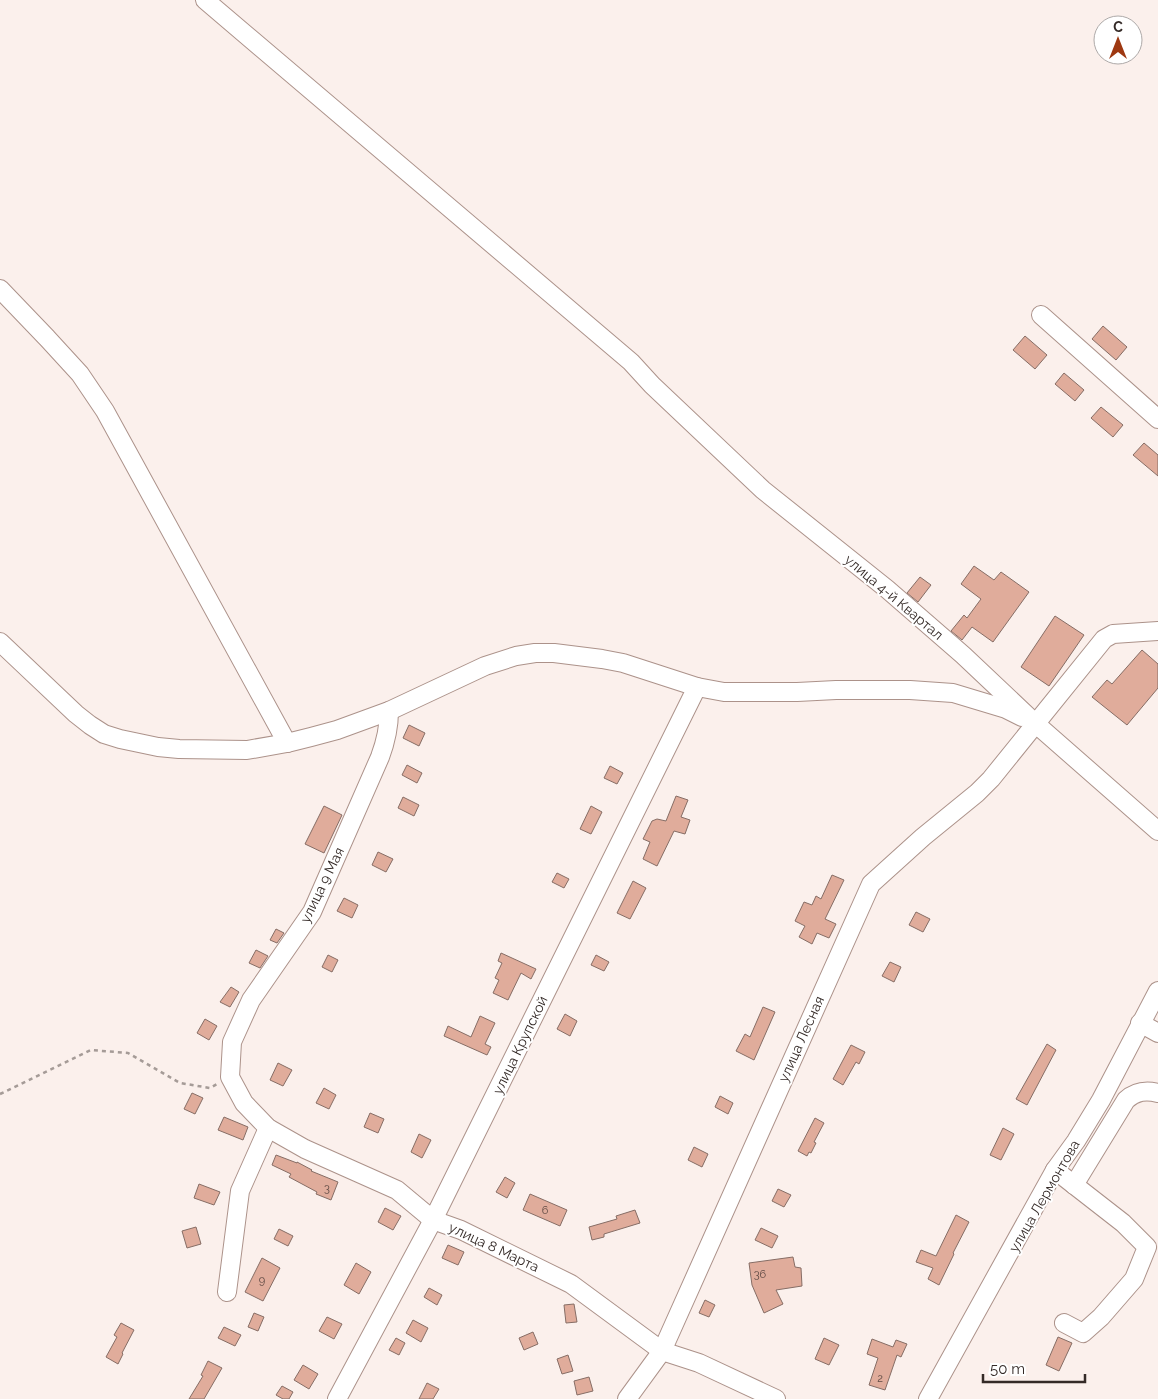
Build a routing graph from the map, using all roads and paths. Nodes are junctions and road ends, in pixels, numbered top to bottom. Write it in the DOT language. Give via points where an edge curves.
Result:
graph roads {
  1 [pos="205,0"];
  2 [pos="0,289"];
  3 [pos="1041,315"];
  4 [pos="1158,419"];
  5 [pos="1158,631"];
  6 [pos="0,642"];
  7 [pos="698,687"];
  8 [pos="389,712"];
  9 [pos="1036,724"];
  10 [pos="287,743"];
  11 [pos="1158,831"];
  12 [pos="1158,991"];
  13 [pos="1140,1023"];
  14 [pos="1158,1033"];
  15 [pos="230,1077"];
  16 [pos="0,1094"];
  17 [pos="1158,1094"];
  18 [pos="268,1128"];
  19 [pos="1056,1170"];
  20 [pos="1074,1185"];
  21 [pos="433,1220"];
  22 [pos="227,1292"];
  23 [pos="1064,1323"];
  24 [pos="662,1351"];
  25 [pos="337,1399"];
  26 [pos="627,1399"];
  27 [pos="776,1399"];
  28 [pos="928,1399"];
  1 -- 9 [label="street, улица 4-й Квартал" via="631,362 763,490 894,595"];
  2 -- 10 [label="street" via="80,374 105,411"];
  3 -- 4 [label="street"];
  5 -- 9 [label="street, улица Лесная" via="1113,634 1104,639"];
  6 -- 10 [label="street" via="76,714 104,734 136,743 179,749 247,750"];
  7 -- 8 [label="street" via="622,663 535,652 484,666"];
  7 -- 9 [label="street" via="724,692 910,690 953,693 1006,710"];
  7 -- 21 [label="street, улица Крупской"];
  8 -- 10 [label="street"];
  8 -- 15 [label="street, улица 9 Мая" via="386,741 380,757 312,912 251,1000 232,1042"];
  9 -- 11 [label="street, улица 4-й Квартал"];
  9 -- 24 [label="street, улица Лесная" via="977,793 870,884"];
  12 -- 13 [label="street, улица Лермонтова"];
  13 -- 14 [label="street"];
  13 -- 19 [label="street, улица Лермонтова" via="1089,1120"];
  15 -- 16 [label="path" via="210,1088 180,1083 128,1053 92,1050"];
  15 -- 18 [label="street, улица 8 Марта" via="244,1103"];
  17 -- 20 [label="street" via="1140,1091 1126,1100"];
  18 -- 21 [label="street, улица 8 Марта" via="305,1149 396,1190"];
  18 -- 22 [label="street" via="240,1191"];
  19 -- 20 [label="street"];
  19 -- 28 [label="street, улица Лермонтова"];
  20 -- 23 [label="street" via="1123,1223 1147,1247 1134,1279 1101,1317 1083,1333"];
  21 -- 24 [label="street, улица 8 Марта" via="461,1230 571,1284"];
  21 -- 25 [label="street, улица Крупской"];
  24 -- 26 [label="street, улица Лесная"];
  24 -- 27 [label="street, улица 8 Марта" via="699,1363"];
}
